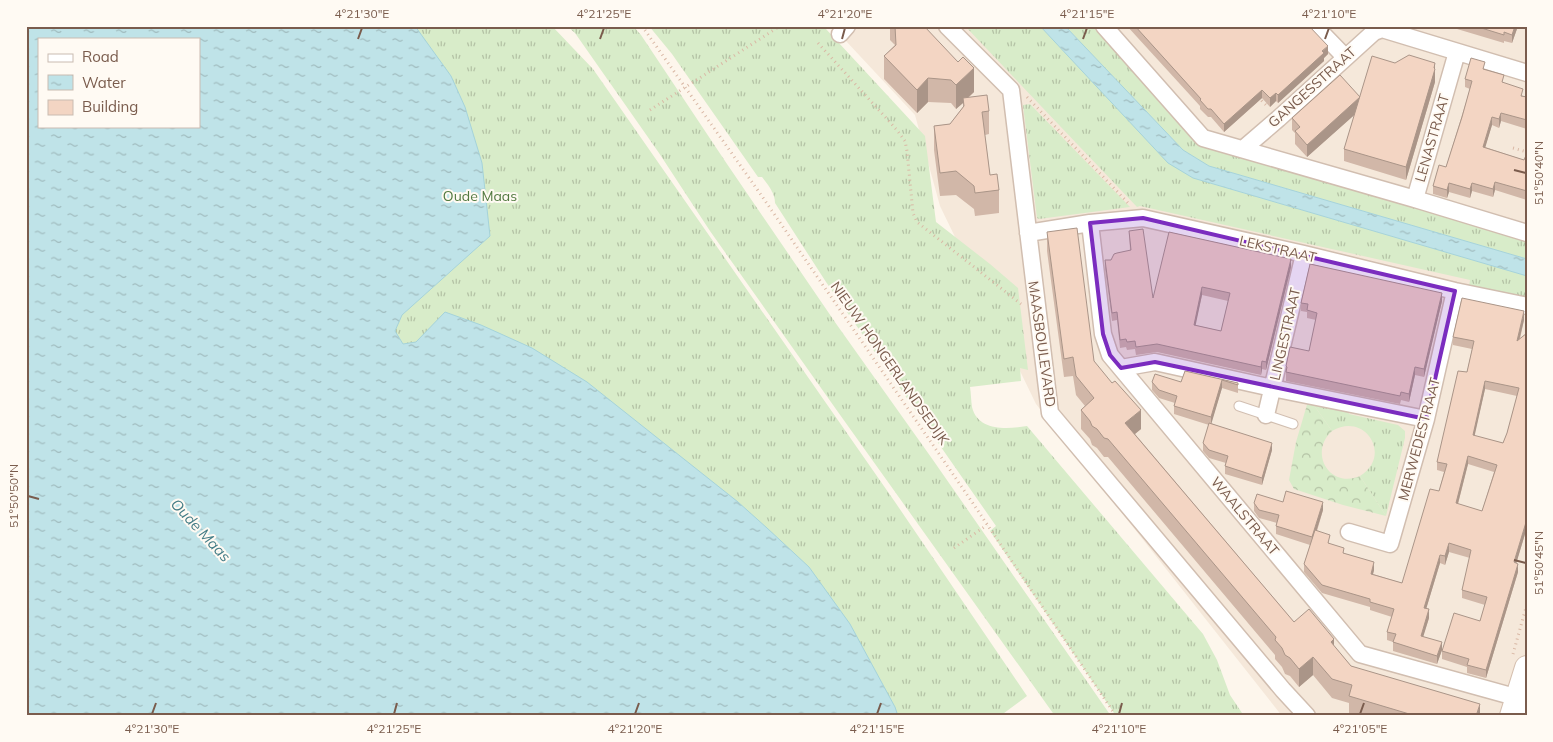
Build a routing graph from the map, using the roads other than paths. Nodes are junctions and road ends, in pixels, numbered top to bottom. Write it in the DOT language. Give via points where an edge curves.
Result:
graph roads {
  1 [pos="947,26"];
  2 [pos="1104,26"];
  3 [pos="1315,26"];
  4 [pos="1394,30"];
  5 [pos="1457,52"];
  6 [pos="1345,57"];
  7 [pos="1526,72"];
  8 [pos="1243,149"];
  9 [pos="1415,199"];
  10 [pos="1090,224"];
  11 [pos="1028,233"];
  12 [pos="1527,233"];
  13 [pos="1304,254"];
  14 [pos="1455,291"];
  15 [pos="1527,306"];
  16 [pos="1121,368"];
  17 [pos="1272,388"];
  18 [pos="1239,406"];
  19 [pos="1266,415"];
  20 [pos="1426,419"];
  21 [pos="1293,424"];
  22 [pos="1348,532"];
  23 [pos="1527,668"];
  24 [pos="1519,705"];
  25 [pos="1307,716"];
  1 -- 11 [label="street, MAASBOULEVARD" via="1011,90"];
  2 -- 8 [label="street" via="1203,138"];
  3 -- 6 [label="street"];
  4 -- 5 [label="street, GANGESSTRAAT"];
  4 -- 6 [label="street, GANGESSTRAAT" via="1374,32"];
  5 -- 7 [label="street, GANGESSTRAAT"];
  5 -- 9 [label="street, LENASTRAAT"];
  6 -- 8 [label="street, GANGESSTRAAT"];
  8 -- 9 [label="street"];
  9 -- 12 [label="street, LENASTRAAT"];
  10 -- 11 [label="street, LEKSTRAAT"];
  10 -- 13 [label="street, LEKSTRAAT" via="1143,218"];
  10 -- 16 [label="street, WAALSTRAAT" via="1103,334 1110,355"];
  11 -- 25 [label="street, MAASBOULEVARD" via="1050,413"];
  13 -- 14 [label="street, LEKSTRAAT"];
  13 -- 17 [label="street, LINGESTRAAT"];
  14 -- 15 [label="street, LEKSTRAAT"];
  14 -- 20 [label="street, MERWEDESTRAAT"];
  16 -- 17 [label="street" via="1155,362"];
  16 -- 24 [label="street, WAALSTRAAT" via="1360,654"];
  17 -- 19 [label="street, LINGESTRAAT"];
  17 -- 20 [label="street"];
  18 -- 19 [label="lane"];
  19 -- 21 [label="lane"];
  20 -- 22 [label="street, MERWEDESTRAAT" via="1390,544"];
  23 -- 24 [label="street"];
}
